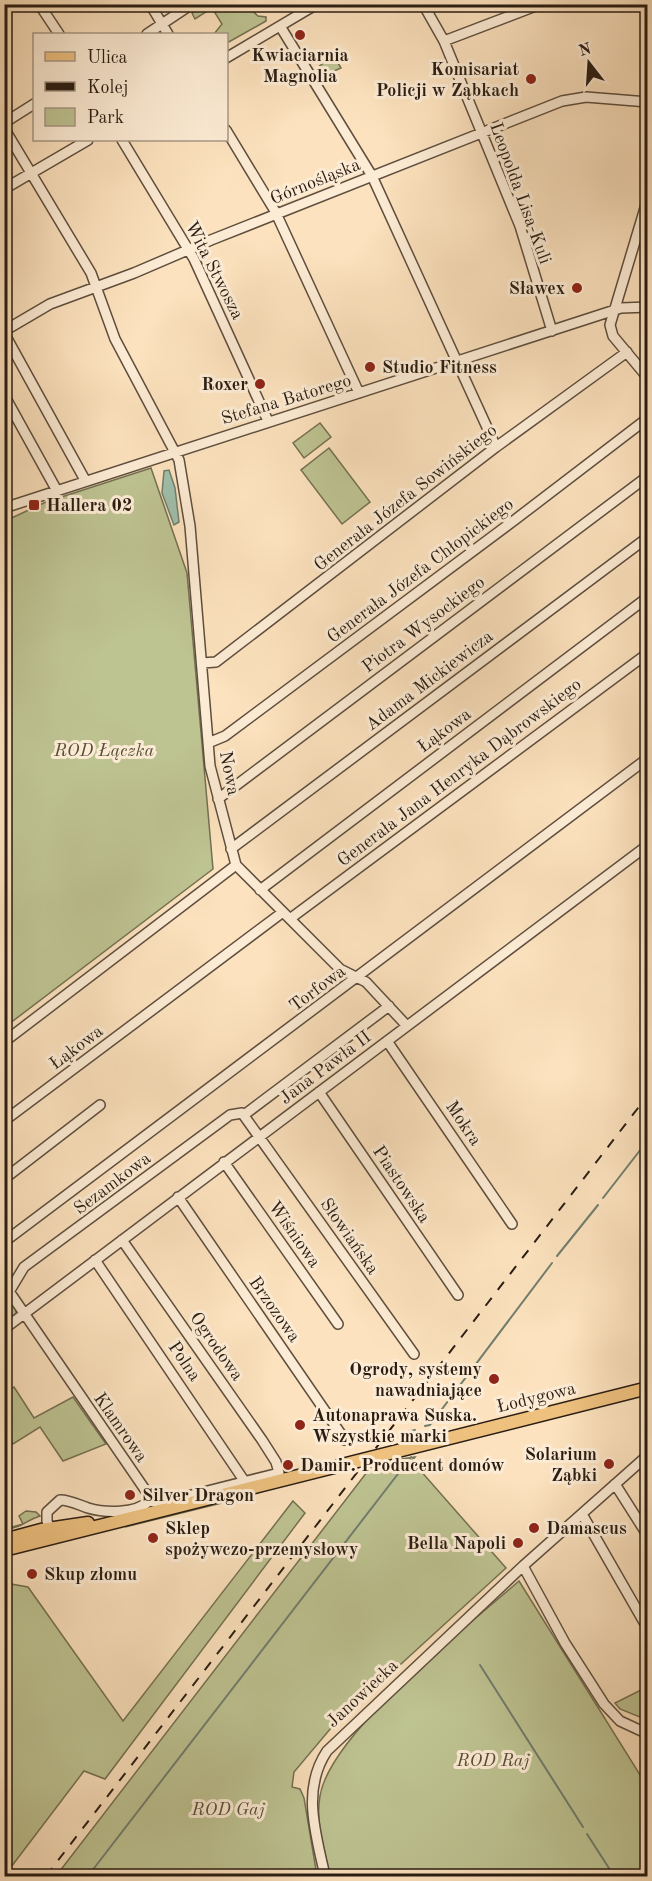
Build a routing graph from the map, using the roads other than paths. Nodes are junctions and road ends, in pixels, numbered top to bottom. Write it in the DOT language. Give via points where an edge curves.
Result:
graph roads {
  1 [pos="39,4"];
  2 [pos="150,4"];
  3 [pos="192,4"];
  4 [pos="317,4"];
  5 [pos="423,4"];
  6 [pos="541,4"];
  7 [pos="163,25"];
  8 [pos="280,26"];
  9 [pos="58,33"];
  10 [pos="149,33"];
  11 [pos="167,33"];
  12 [pos="444,42"];
  13 [pos="228,57"];
  14 [pos="648,102"];
  15 [pos="33,105"];
  16 [pos="4,123"];
  17 [pos="4,128"];
  18 [pos="228,133"];
  19 [pos="482,133"];
  20 [pos="86,141"];
  21 [pos="123,141"];
  22 [pos="30,174"];
  23 [pos="372,176"];
  24 [pos="4,189"];
  25 [pos="648,198"];
  26 [pos="645,213"];
  27 [pos="277,214"];
  28 [pos="189,250"];
  29 [pos="95,287"];
  30 [pos="648,307"];
  31 [pos="614,310"];
  32 [pos="552,331"];
  33 [pos="4,332"];
  34 [pos="627,351"];
  35 [pos="457,361"];
  36 [pos="648,378"];
  37 [pos="359,393"];
  38 [pos="4,396"];
  39 [pos="648,418"];
  40 [pos="268,422"];
  41 [pos="496,447"];
  42 [pos="174,451"];
  43 [pos="648,476"];
  44 [pos="85,480"];
  45 [pos="56,489"];
  46 [pos="4,508"];
  47 [pos="648,537"];
  48 [pos="648,597"];
  49 [pos="648,652"];
  50 [pos="202,663"];
  51 [pos="208,743"];
  52 [pos="648,758"];
  53 [pos="218,799"];
  54 [pos="648,845"];
  55 [pos="231,849"];
  56 [pos="236,865"];
  57 [pos="260,890"];
  58 [pos="287,915"];
  59 [pos="358,978"];
  60 [pos="389,1006"];
  61 [pos="407,1026"];
  62 [pos="387,1041"];
  63 [pos="4,1042"];
  64 [pos="319,1092"];
  65 [pos="100,1105"];
  66 [pos="244,1115"];
  67 [pos="4,1121"];
  68 [pos="259,1136"];
  69 [pos="224,1162"];
  70 [pos="4,1179"];
  71 [pos="178,1197"];
  72 [pos="512,1224"];
  73 [pos="122,1240"];
  74 [pos="4,1242"];
  75 [pos="94,1260"];
  76 [pos="7,1288"];
  77 [pos="458,1294"];
  78 [pos="23,1315"];
  79 [pos="338,1324"];
  80 [pos="4,1329"];
  81 [pos="414,1354"];
  82 [pos="648,1388"];
  83 [pos="345,1440"];
  84 [pos="648,1455"];
  85 [pos="245,1482"];
  86 [pos="615,1484"];
  87 [pos="149,1501"];
  88 [pos="582,1514"];
  89 [pos="51,1534"];
  90 [pos="648,1536"];
  91 [pos="4,1540"];
  92 [pos="4,1550"];
  93 [pos="520,1569"];
  94 [pos="648,1629"];
  95 [pos="648,1734"];
  96 [pos="324,1876"];
  1 -- 9 [label="street"];
  2 -- 7 [label="street"];
  3 -- 7 [label="street"];
  4 -- 8 [label="street"];
  5 -- 12 [label="street, Leopolda Lisa-Kuli"];
  6 -- 12 [label="street"];
  7 -- 10 [label="street"];
  7 -- 11 [label="street"];
  8 -- 13 [label="street"];
  8 -- 23 [label="street"];
  12 -- 19 [label="street, Leopolda Lisa-Kuli"];
  14 -- 19 [label="street, Górnośląska" via="576,98"];
  15 -- 16 [label="street"];
  17 -- 22 [label="street, Nowa"];
  18 -- 27 [label="street"];
  19 -- 23 [label="street, Górnośląska"];
  19 -- 32 [label="street, Leopolda Lisa-Kuli" via="520,226"];
  20 -- 22 [label="street"];
  21 -- 28 [label="street, Wita Stwosza"];
  22 -- 24 [label="street"];
  22 -- 29 [label="street, Nowa" via="91,273"];
  23 -- 27 [label="street, Górnośląska"];
  23 -- 35 [label="street"];
  25 -- 26 [label="street"];
  26 -- 31 [label="street"];
  27 -- 28 [label="street, Górnośląska"];
  27 -- 37 [label="street"];
  28 -- 29 [label="street, Górnośląska"];
  28 -- 40 [label="street, Wita Stwosza"];
  29 -- 33 [label="street, Górnośląska" via="50,304"];
  29 -- 42 [label="street, Nowa" via="115,339"];
  30 -- 31 [label="street, Stefana Batorego"];
  31 -- 32 [label="street, Stefana Batorego"];
  31 -- 34 [label="street" via="611,331"];
  32 -- 35 [label="street, Stefana Batorego"];
  33 -- 44 [label="street"];
  34 -- 36 [label="street"];
  34 -- 41 [label="street, Generała Józefa Sowińskiego"];
  35 -- 37 [label="street, Stefana Batorego"];
  35 -- 41 [label="street"];
  37 -- 40 [label="street, Stefana Batorego"];
  38 -- 45 [label="street"];
  39 -- 51 [label="street, Generała Józefa Chłopickiego" via="218,741"];
  40 -- 42 [label="street, Stefana Batorego"];
  41 -- 50 [label="street, Generała Józefa Sowińskiego" via="216,662"];
  42 -- 44 [label="street, Stefana Batorego"];
  42 -- 50 [label="street, Nowa" via="187,497"];
  43 -- 53 [label="street, Piotra Wysockiego"];
  44 -- 45 [label="street, Stefana Batorego"];
  45 -- 46 [label="street, Stefana Batorego"];
  47 -- 55 [label="street, Adama Mickiewicza"];
  48 -- 57 [label="street, Łąkowa"];
  49 -- 58 [label="street, Generała Jana Henryka Dąbrowskiego"];
  50 -- 51 [label="street, Nowa"];
  51 -- 53 [label="street, Nowa"];
  52 -- 59 [label="street, Torfowa"];
  53 -- 55 [label="street, Nowa"];
  54 -- 61 [label="street, Jana Pawła II"];
  55 -- 56 [label="street, Nowa"];
  56 -- 57 [label="street, Nowa"];
  56 -- 63 [label="street"];
  57 -- 58 [label="street, Nowa"];
  58 -- 59 [label="street, Nowa" via="340,969"];
  58 -- 67 [label="street, Łąkowa"];
  59 -- 60 [label="street, Nowa"];
  59 -- 74 [label="street, Torfowa"];
  60 -- 61 [label="street, Nowa"];
  60 -- 66 [label="street, Sezamkowa"];
  61 -- 62 [label="street, Jana Pawła II"];
  62 -- 64 [label="street, Jana Pawła II"];
  62 -- 72 [label="street, Mokra"];
  64 -- 68 [label="street, Jana Pawła II"];
  64 -- 77 [label="street, Piastowska"];
  65 -- 70 [label="street"];
  66 -- 68 [label="street"];
  66 -- 76 [label="street, Sezamkowa" via="230,1115 24,1267"];
  68 -- 69 [label="street, Jana Pawła II"];
  68 -- 81 [label="street, Słowiańska"];
  69 -- 71 [label="street, Jana Pawła II"];
  69 -- 79 [label="street, Wiśniowa"];
  71 -- 73 [label="street, Jana Pawła II"];
  71 -- 83 [label="street, Brzozowa"];
  73 -- 75 [label="street, Jana Pawła II"];
  73 -- 85 [label="street, Ogrodowa" via="276,1462 279,1473"];
  75 -- 78 [label="street, Jana Pawła II"];
  75 -- 85 [label="street, Polna"];
  76 -- 78 [label="street, Klamrowa"];
  78 -- 80 [label="street, Jana Pawła II"];
  78 -- 87 [label="street, Klamrowa" via="148,1494"];
  82 -- 89 [label="main road, Łodygowa" via="119,1521"];
  84 -- 86 [label="street, Janowiecka"];
  85 -- 87 [label="street" via="160,1503"];
  86 -- 88 [label="street, Janowiecka"];
  86 -- 90 [label="street"];
  87 -- 89 [label="street" via="113,1512 57,1501 46,1518"];
  88 -- 93 [label="street, Janowiecka"];
  88 -- 94 [label="street"];
  89 -- 91 [label="main road, Łodygowa"];
  89 -- 92 [label="main road, Łodygowa"];
  93 -- 95 [label="street" via="604,1704 620,1721"];
  93 -- 96 [label="street, Janowiecka" via="336,1740 320,1761 311,1800"];
}
